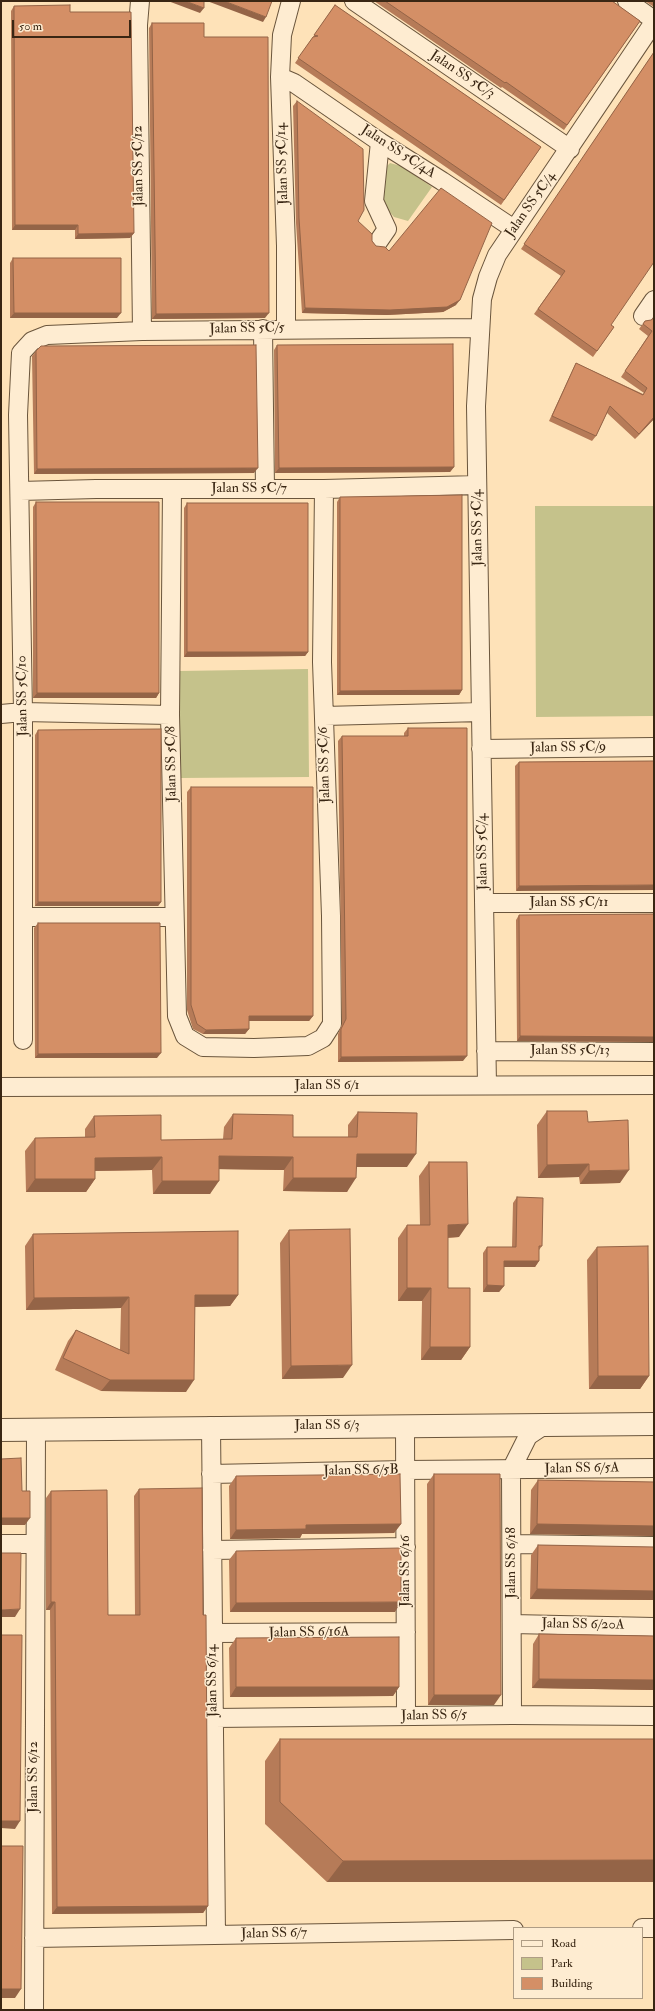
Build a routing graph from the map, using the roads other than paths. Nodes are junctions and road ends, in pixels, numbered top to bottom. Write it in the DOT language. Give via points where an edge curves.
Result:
graph roads {
  1 [pos="140,1"];
  2 [pos="291,1"];
  3 [pos="354,1"];
  4 [pos="627,1"];
  5 [pos="654,21"];
  6 [pos="280,77"];
  7 [pos="380,142"];
  8 [pos="570,149"];
  9 [pos="514,229"];
  10 [pos="378,242"];
  11 [pos="654,300"];
  12 [pos="643,316"];
  13 [pos="286,328"];
  14 [pos="479,328"];
  15 [pos="263,329"];
  16 [pos="142,330"];
  17 [pos="21,353"];
  18 [pos="477,485"];
  19 [pos="265,489"];
  20 [pos="324,489"];
  21 [pos="172,490"];
  22 [pos="20,491"];
  23 [pos="23,712"];
  24 [pos="481,712"];
  25 [pos="1,714"];
  26 [pos="170,715"];
  27 [pos="324,716"];
  28 [pos="654,747"];
  29 [pos="481,749"];
  30 [pos="654,903"];
  31 [pos="484,904"];
  32 [pos="174,917"];
  33 [pos="25,918"];
  34 [pos="185,1036"];
  35 [pos="23,1040"];
  36 [pos="486,1051"];
  37 [pos="654,1052"];
  38 [pos="487,1085"];
  39 [pos="654,1085"];
  40 [pos="1,1087"];
  41 [pos="546,1424"];
  42 [pos="654,1424"];
  43 [pos="405,1425"];
  44 [pos="211,1426"];
  45 [pos="36,1429"];
  46 [pos="1,1430"];
  47 [pos="654,1468"];
  48 [pos="405,1470"];
  49 [pos="511,1470"];
  50 [pos="211,1474"];
  51 [pos="1,1544"];
  52 [pos="35,1544"];
  53 [pos="512,1544"];
  54 [pos="654,1546"];
  55 [pos="406,1547"];
  56 [pos="212,1550"];
  57 [pos="512,1624"];
  58 [pos="654,1627"];
  59 [pos="406,1632"];
  60 [pos="213,1634"];
  61 [pos="512,1715"];
  62 [pos="406,1716"];
  63 [pos="654,1716"];
  64 [pos="214,1718"];
  65 [pos="643,1928"];
  66 [pos="654,1928"];
  67 [pos="513,1930"];
  68 [pos="216,1935"];
  69 [pos="34,1938"];
  70 [pos="34,2010"];
  1 -- 16 [label="street, Jalan SS 5C/12" via="138,25"];
  2 -- 6 [label="street, Jalan SS 5C/14" via="282,35"];
  3 -- 8 [label="street, Jalan SS 5C/3"];
  4 -- 5 [label="street"];
  5 -- 8 [label="street, Jalan SS 5C/4"];
  6 -- 7 [label="street, Jalan SS 5C/4A" via="294,83"];
  6 -- 13 [label="street, Jalan SS 5C/14"];
  7 -- 9 [label="street, Jalan SS 5C/4A"];
  7 -- 10 [label="street" via="374,201 387,229"];
  8 -- 9 [label="street, Jalan SS 5C/4"];
  9 -- 14 [label="street, Jalan SS 5C/4" via="497,255 488,277 482,299"];
  11 -- 12 [label="street"];
  13 -- 14 [label="street, Jalan SS 5C/5"];
  13 -- 15 [label="street, Jalan SS 5C/5"];
  14 -- 18 [label="street, Jalan SS 5C/4" via="476,406"];
  15 -- 16 [label="street, Jalan SS 5C/5"];
  15 -- 19 [label="street"];
  16 -- 17 [label="street, Jalan SS 5C/5" via="48,335 32,341"];
  17 -- 22 [label="street, Jalan SS 5C/10" via="18,415"];
  18 -- 20 [label="street, Jalan SS 5C/7"];
  18 -- 24 [label="street, Jalan SS 5C/4"];
  19 -- 20 [label="street, Jalan SS 5C/7"];
  19 -- 21 [label="street, Jalan SS 5C/7"];
  20 -- 27 [label="street, Jalan SS 5C/6"];
  21 -- 22 [label="street, Jalan SS 5C/7"];
  21 -- 26 [label="street, Jalan SS 5C/8"];
  22 -- 23 [label="street, Jalan SS 5C/10"];
  23 -- 25 [label="street"];
  23 -- 26 [label="street"];
  23 -- 33 [label="street, Jalan SS 5C/10"];
  24 -- 27 [label="street"];
  24 -- 29 [label="street, Jalan SS 5C/4"];
  26 -- 32 [label="street, Jalan SS 5C/8"];
  27 -- 34 [label="street, Jalan SS 5C/6" via="332,1024 323,1038 308,1046 203,1047"];
  28 -- 29 [label="street, Jalan SS 5C/9"];
  29 -- 31 [label="street, Jalan SS 5C/4"];
  30 -- 31 [label="street, Jalan SS 5C/11"];
  31 -- 36 [label="street, Jalan SS 5C/4"];
  32 -- 33 [label="street"];
  32 -- 34 [label="street, Jalan SS 5C/8" via="177,1016"];
  33 -- 35 [label="street, Jalan SS 5C/10"];
  36 -- 37 [label="street, Jalan SS 5C/13"];
  36 -- 38 [label="street, Jalan SS 5C/4"];
  38 -- 39 [label="street, Jalan SS 6/1"];
  38 -- 40 [label="street, Jalan SS 6/1"];
  41 -- 42 [label="street, Jalan SS 6/3"];
  41 -- 43 [label="street, Jalan SS 6/3"];
  41 -- 49 [label="street, Jalan SS 6/18" via="528,1436"];
  43 -- 44 [label="street, Jalan SS 6/3"];
  43 -- 48 [label="street, Jalan SS 6/16"];
  44 -- 45 [label="street, Jalan SS 6/3"];
  44 -- 50 [label="street, Jalan SS 6/14"];
  45 -- 46 [label="street, Jalan SS 6/3"];
  45 -- 52 [label="street, Jalan SS 6/12"];
  47 -- 49 [label="street, Jalan SS 6/5A"];
  48 -- 49 [label="street, Jalan SS 6/5B"];
  48 -- 50 [label="street, Jalan SS 6/5B"];
  48 -- 55 [label="street, Jalan SS 6/16"];
  49 -- 53 [label="street, Jalan SS 6/18"];
  50 -- 56 [label="street, Jalan SS 6/14"];
  51 -- 52 [label="street"];
  52 -- 69 [label="street, Jalan SS 6/12"];
  53 -- 54 [label="street"];
  53 -- 57 [label="street, Jalan SS 6/18"];
  55 -- 56 [label="street"];
  55 -- 59 [label="street, Jalan SS 6/16"];
  56 -- 60 [label="street, Jalan SS 6/14"];
  57 -- 58 [label="street, Jalan SS 6/20A"];
  57 -- 61 [label="street, Jalan SS 6/18"];
  59 -- 60 [label="street, Jalan SS 6/16A"];
  59 -- 62 [label="street, Jalan SS 6/16"];
  60 -- 64 [label="street, Jalan SS 6/14"];
  61 -- 62 [label="street, Jalan SS 6/5"];
  61 -- 63 [label="street, Jalan SS 6/5"];
  62 -- 64 [label="street, Jalan SS 6/5"];
  64 -- 68 [label="street, Jalan SS 6/14"];
  65 -- 66 [label="street"];
  67 -- 68 [label="street, Jalan SS 6/7"];
  68 -- 69 [label="street, Jalan SS 6/7"];
  69 -- 70 [label="street, Jalan SS 6/12"];
}
